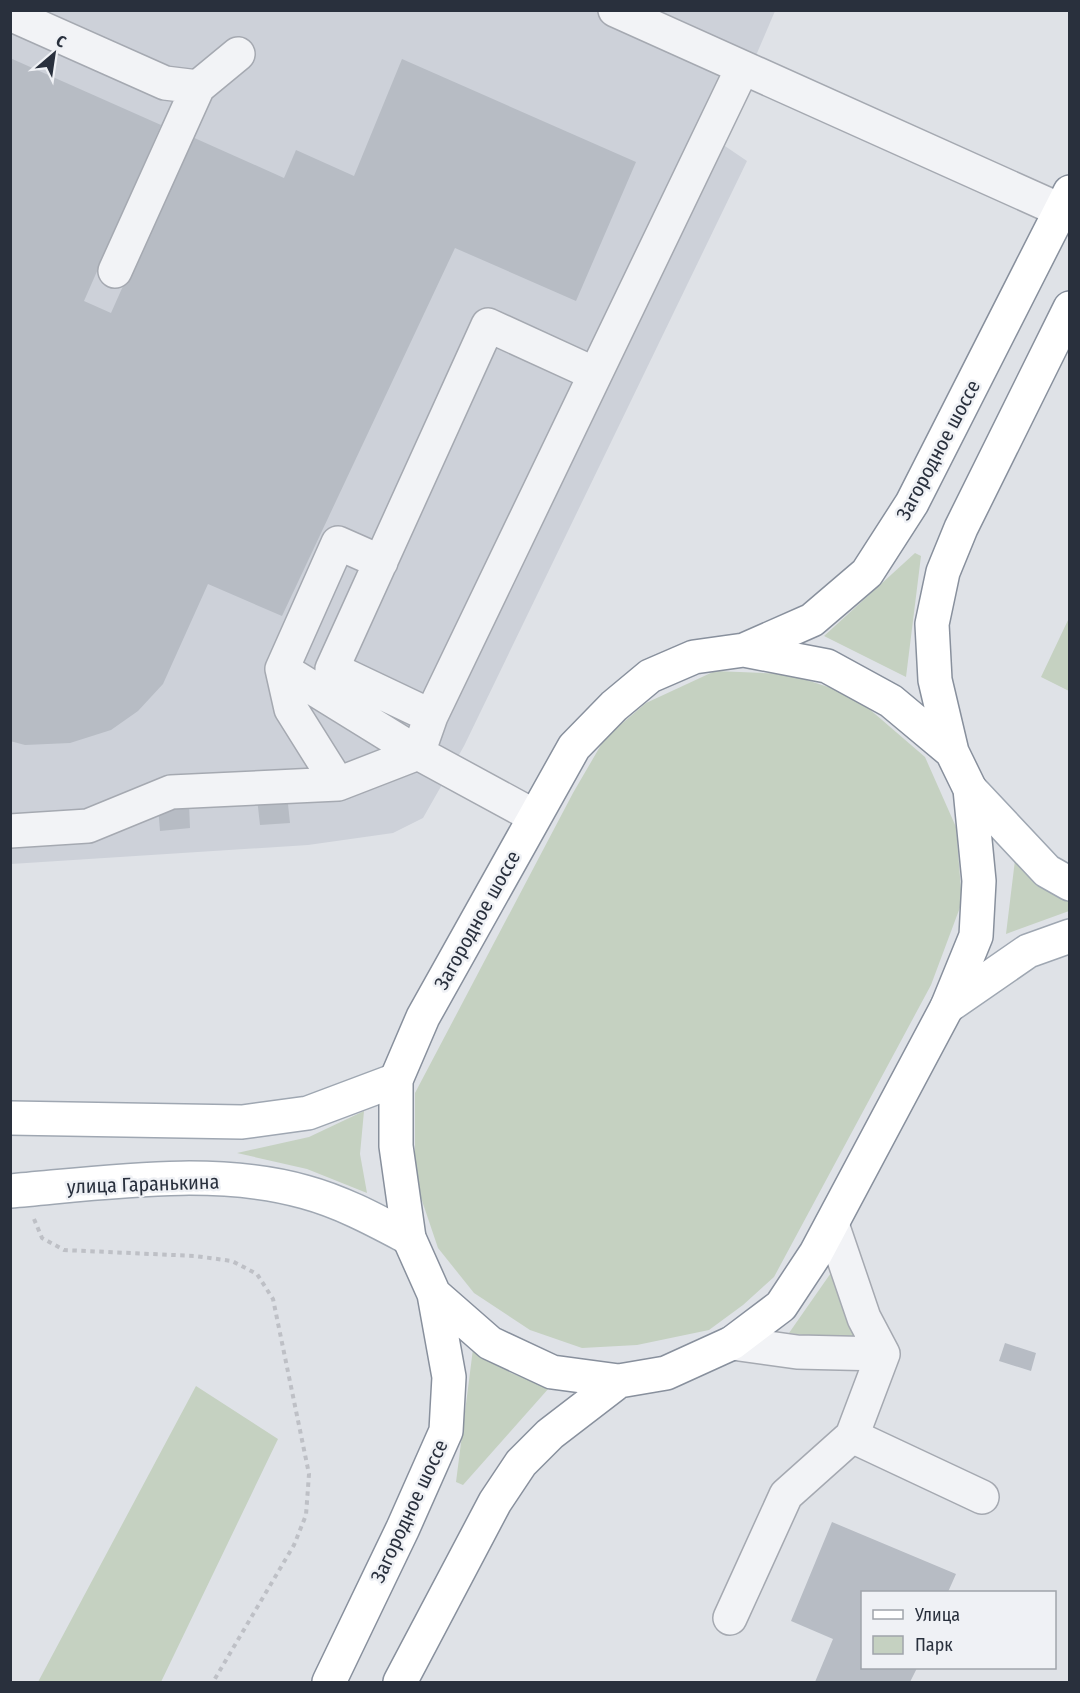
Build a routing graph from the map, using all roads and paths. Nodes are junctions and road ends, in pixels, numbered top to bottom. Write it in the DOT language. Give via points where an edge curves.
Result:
graph roads {
  1 [pos="615,10"];
  2 [pos="10,14"];
  3 [pos="238,54"];
  4 [pos="742,69"];
  5 [pos="198,87"];
  6 [pos="1065,201"];
  7 [pos="115,271"];
  8 [pos="1070,308"];
  9 [pos="595,374"];
  10 [pos="381,562"];
  11 [pos="744,650"];
  12 [pos="286,660"];
  13 [pos="431,716"];
  14 [pos="952,752"];
  15 [pos="418,753"];
  16 [pos="338,784"];
  17 [pos="970,789"];
  18 [pos="534,816"];
  19 [pos="10,831"];
  20 [pos="1070,884"];
  21 [pos="1070,936"];
  22 [pos="947,1007"];
  23 [pos="396,1080"];
  24 [pos="10,1118"];
  25 [pos="16,1191"];
  26 [pos="832,1224"];
  27 [pos="409,1238"];
  28 [pos="434,1294"];
  29 [pos="732,1343"];
  30 [pos="883,1354"];
  31 [pos="619,1381"];
  32 [pos="852,1436"];
  33 [pos="982,1497"];
  34 [pos="730,1618"];
  35 [pos="213,1683"];
  36 [pos="328,1683"];
  37 [pos="400,1683"];
  1 -- 4 [label="lane"];
  2 -- 5 [label="lane" via="165,83"];
  3 -- 5 [label="lane"];
  4 -- 6 [label="lane"];
  4 -- 9 [label="lane"];
  5 -- 7 [label="lane"];
  6 -- 11 [label="main road, Загородное шоссе" via="912,503 867,573 812,620"];
  8 -- 14 [label="main road, Загородное шоссе" via="943,572 932,624 935,680"];
  9 -- 10 [label="lane" via="488,325"];
  9 -- 13 [label="lane"];
  10 -- 12 [label="lane" via="338,543"];
  10 -- 13 [label="lane" via="332,669"];
  11 -- 14 [label="main road, Загородное шоссе" via="827,666 891,701"];
  11 -- 18 [label="main road, Загородное шоссе" via="694,657 650,676 574,747"];
  12 -- 15 [label="lane"];
  12 -- 16 [label="lane" via="291,709"];
  13 -- 15 [label="lane"];
  14 -- 17 [label="main road, Загородное шоссе"];
  15 -- 16 [label="lane"];
  15 -- 18 [label="lane"];
  16 -- 19 [label="lane" via="171,792 88,826"];
  17 -- 20 [label="main road" via="1047,871"];
  17 -- 22 [label="main road, Загородное шоссе" via="979,881 976,936"];
  18 -- 23 [label="main road, Загородное шоссе" via="423,1017"];
  21 -- 22 [label="main road" via="1028,951"];
  22 -- 26 [label="main road, Загородное шоссе"];
  23 -- 24 [label="main road" via="309,1113 242,1122"];
  23 -- 27 [label="main road, Загородное шоссе" via="396,1146"];
  25 -- 27 [label="main road, улица Гаранькина" via="191,1179 245,1182 303,1191 350,1207"];
  25 -- 35 [label="path" via="42,1238 64,1250 232,1261 257,1274 273,1299 309,1474 306,1515 294,1545"];
  26 -- 29 [label="main road, Загородное шоссе" via="781,1306"];
  26 -- 30 [label="lane" via="864,1318"];
  27 -- 28 [label="main road, Загородное шоссе"];
  28 -- 31 [label="main road, Загородное шоссе" via="490,1343 552,1372"];
  28 -- 36 [label="main road, Загородное шоссе" via="449,1377 446,1431"];
  29 -- 30 [label="lane" via="796,1352"];
  29 -- 31 [label="main road, Загородное шоссе" via="666,1373"];
  30 -- 32 [label="lane"];
  31 -- 37 [label="main road, Загородное шоссе" via="550,1434 521,1463 495,1502"];
  32 -- 33 [label="lane"];
  32 -- 34 [label="lane" via="786,1495"];
}
